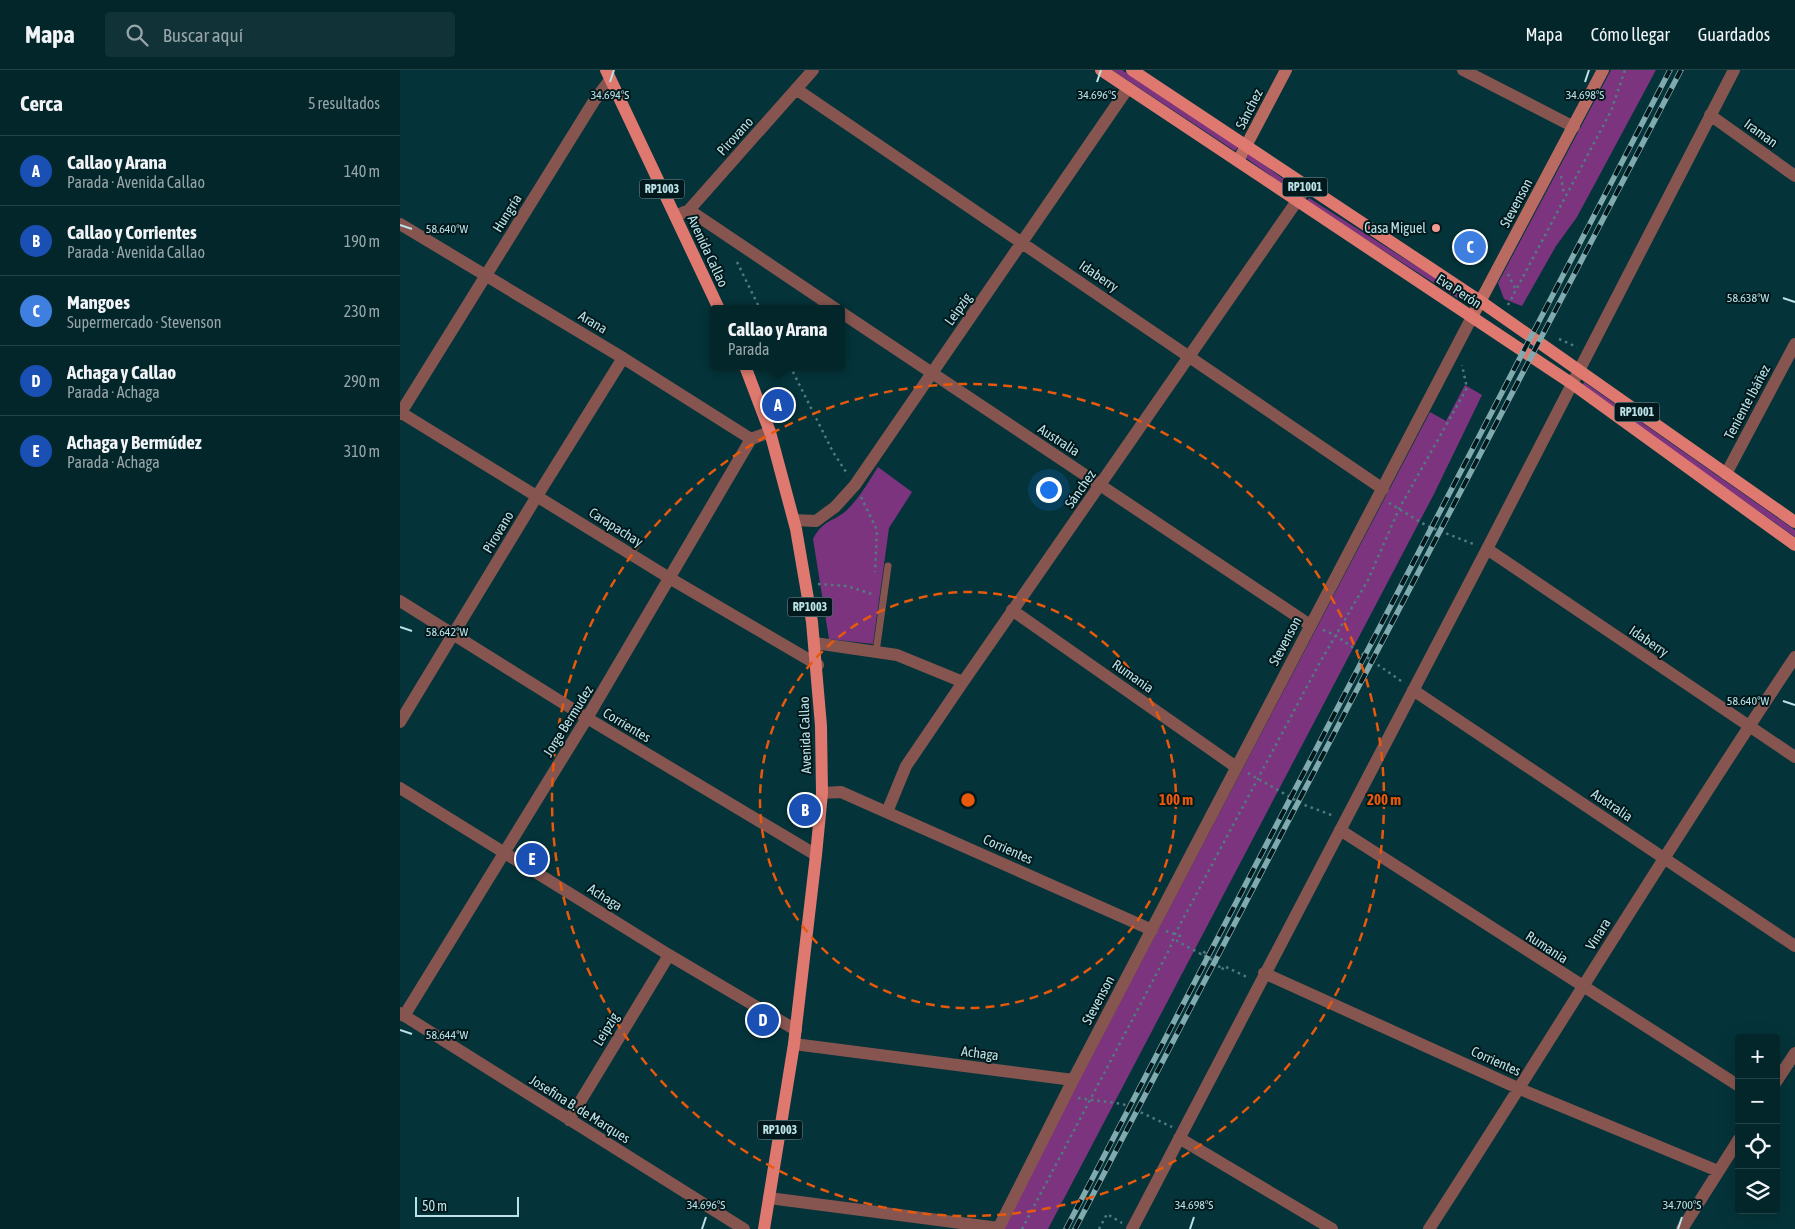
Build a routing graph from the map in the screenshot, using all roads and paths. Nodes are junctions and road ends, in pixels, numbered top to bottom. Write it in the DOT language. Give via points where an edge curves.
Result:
graph roads {
  1 [pos="813,70"];
  2 [pos="1101,70"];
  3 [pos="1132,70"];
  4 [pos="1286,70"];
  5 [pos="1463,70"];
  6 [pos="1603,70"];
  7 [pos="1625,70"];
  8 [pos="1734,70"];
  9 [pos="608,75"];
  10 [pos="1128,88"];
  11 [pos="796,89"];
  12 [pos="1710,115"];
  13 [pos="1574,127"];
  14 [pos="1246,147"];
  15 [pos="1238,161"];
  16 [pos="1550,170"];
  17 [pos="1795,176"];
  18 [pos="1306,188"];
  19 [pos="1565,197"];
  20 [pos="1297,202"];
  21 [pos="689,210"];
  22 [pos="675,216"];
  23 [pos="400,224"];
  24 [pos="1022,242"];
  25 [pos="737,262"];
  26 [pos="486,276"];
  27 [pos="1480,302"];
  28 [pos="717,305"];
  29 [pos="758,305"];
  30 [pos="830,305"];
  31 [pos="1511,310"];
  32 [pos="845,315"];
  33 [pos="1472,317"];
  34 [pos="1552,336"];
  35 [pos="1795,344"];
  36 [pos="1587,352"];
  37 [pos="1190,356"];
  38 [pos="624,358"];
  39 [pos="747,370"];
  40 [pos="1462,370"];
  41 [pos="1578,370"];
  42 [pos="932,374"];
  43 [pos="1571,383"];
  44 [pos="400,413"];
  45 [pos="770,432"];
  46 [pos="751,439"];
  47 [pos="1726,474"];
  48 [pos="1101,485"];
  49 [pos="1381,493"];
  50 [pos="537,496"];
  51 [pos="1398,509"];
  52 [pos="794,520"];
  53 [pos="1795,522"];
  54 [pos="1795,545"];
  55 [pos="1487,549"];
  56 [pos="888,566"];
  57 [pos="671,579"];
  58 [pos="805,583"];
  59 [pos="874,595"];
  60 [pos="400,601"];
  61 [pos="1012,610"];
  62 [pos="1310,625"];
  63 [pos="453,633"];
  64 [pos="1335,635"];
  65 [pos="815,643"];
  66 [pos="876,652"];
  67 [pos="1795,657"];
  68 [pos="818,665"];
  69 [pos="963,682"];
  70 [pos="1413,690"];
  71 [pos="588,718"];
  72 [pos="400,722"];
  73 [pos="1749,726"];
  74 [pos="1795,757"];
  75 [pos="1236,767"];
  76 [pos="1259,779"];
  77 [pos="400,788"];
  78 [pos="822,793"];
  79 [pos="887,812"];
  80 [pos="1342,825"];
  81 [pos="504,852"];
  82 [pos="816,855"];
  83 [pos="1663,857"];
  84 [pos="1152,930"];
  85 [pos="1175,934"];
  86 [pos="1795,946"];
  87 [pos="669,955"];
  88 [pos="1261,978"];
  89 [pos="1582,988"];
  90 [pos="402,1015"];
  91 [pos="796,1030"];
  92 [pos="794,1044"];
  93 [pos="1795,1053"];
  94 [pos="1778,1079"];
  95 [pos="1073,1080"];
  96 [pos="1735,1084"];
  97 [pos="1520,1089"];
  98 [pos="1065,1096"];
  99 [pos="1089,1099"];
  100 [pos="569,1120"];
  101 [pos="1181,1135"];
  102 [pos="1735,1145"];
  103 [pos="1718,1171"];
  104 [pos="769,1198"];
  105 [pos="744,1229"];
  106 [pos="764,1229"];
  107 [pos="998,1229"];
  108 [pos="1022,1229"];
  109 [pos="1099,1229"];
  110 [pos="1132,1229"];
  111 [pos="1332,1229"];
  112 [pos="1429,1229"];
  113 [pos="1682,1229"];
  1 -- 11 [label="street, Pirovano"];
  2 -- 10 [label="main road, Eva Perón / RP1001"];
  3 -- 14 [label="main road, Eva Perón / RP1001"];
  4 -- 14 [label="street, Sánchez"];
  5 -- 13 [label="street"];
  6 -- 13 [label="street, Stevenson"];
  7 -- 19 [label="path" via="1610,110"];
  8 -- 12 [label="street"];
  9 -- 22 [label="main road, Avenida Callao / RP1003"];
  9 -- 26 [label="street, Hungría"];
  10 -- 15 [label="main road, Eva Perón / RP1001"];
  10 -- 24 [label="street, Leipzig"];
  11 -- 21 [label="street, Pirovano"];
  11 -- 24 [label="street, Idaberry"];
  12 -- 17 [label="street, Iraman"];
  12 -- 36 [label="street"];
  13 -- 16 [label="street, Stevenson"];
  14 -- 15 [label="street, Sánchez"];
  14 -- 18 [label="main road, Eva Perón / RP1001"];
  15 -- 20 [label="main road, Eva Perón / RP1001"];
  16 -- 19 [label="path" via="1561,176"];
  16 -- 27 [label="street, Stevenson"];
  18 -- 20 [label="street, Sánchez"];
  18 -- 27 [label="main road, Eva Perón / RP1001"];
  19 -- 31 [label="path" via="1508,305"];
  20 -- 33 [label="main road, Eva Perón / RP1001"];
  20 -- 37 [label="street, Sánchez"];
  21 -- 22 [label="street, Pirovano"];
  21 -- 30 [label="street"];
  22 -- 28 [label="main road, Avenida Callao / RP1003"];
  23 -- 26 [label="street, Arana"];
  24 -- 37 [label="street, Idaberry"];
  24 -- 42 [label="street, Leipzig"];
  25 -- 29 [label="path"];
  26 -- 38 [label="street, Arana"];
  26 -- 44 [label="street, Hungría"];
  27 -- 33 [label="street, Stevenson"];
  27 -- 41 [label="main road, Eva Perón / RP1001"];
  32 -- 42 [label="street, Australia"];
  33 -- 43 [label="main road, Eva Perón / RP1001"];
  33 -- 49 [label="street, Stevenson"];
  34 -- 36 [label="path"];
  35 -- 47 [label="street, Teniente Ibáñez"];
  36 -- 41 [label="street"];
  37 -- 48 [label="street, Sánchez"];
  37 -- 49 [label="street, Idaberry"];
  38 -- 46 [label="street, Arana"];
  38 -- 50 [label="street, Pirovano"];
  39 -- 45 [label="main road, Avenida Callao / RP1003"];
  40 -- 51 [label="path" via="1467,388"];
  41 -- 43 [label="street"];
  41 -- 47 [label="main road, Eva Perón / RP1001"];
  42 -- 48 [label="street, Australia"];
  42 -- 52 [label="street, Leipzig" via="855,485 835,507 816,520"];
  43 -- 54 [label="main road, Eva Perón / RP1001"];
  43 -- 55 [label="street"];
  44 -- 50 [label="street, Carapachay"];
  45 -- 46 [label="street"];
  45 -- 52 [label="main road, Avenida Callao / RP1003"];
  46 -- 57 [label="street, Jorge Bermudez"];
  47 -- 53 [label="main road, Eva Perón / RP1001"];
  48 -- 61 [label="street, Sánchez"];
  48 -- 62 [label="street, Australia"];
  49 -- 51 [label="path"];
  49 -- 62 [label="street, Stevenson"];
  50 -- 57 [label="street, Carapachay"];
  50 -- 63 [label="street, Pirovano"];
  51 -- 55 [label="path" via="1427,526"];
  51 -- 64 [label="path" via="1368,580"];
  52 -- 58 [label="main road, Avenida Callao / RP1003"];
  55 -- 70 [label="street"];
  55 -- 73 [label="street, Idaberry"];
  56 -- 66 [label="lane"];
  57 -- 68 [label="street, Carapachay"];
  57 -- 71 [label="street, Jorge Bermudez"];
  58 -- 59 [label="path" via="847,586"];
  58 -- 65 [label="main road, Avenida Callao / RP1003"];
  60 -- 63 [label="street, Corrientes"];
  61 -- 69 [label="street, Sánchez"];
  61 -- 75 [label="street, Rumania"];
  62 -- 64 [label="path"];
  62 -- 75 [label="street, Stevenson"];
  63 -- 71 [label="street, Corrientes"];
  63 -- 72 [label="street, Pirovano"];
  64 -- 70 [label="path"];
  64 -- 76 [label="path"];
  65 -- 66 [label="street"];
  65 -- 68 [label="main road, Avenida Callao / RP1003"];
  66 -- 69 [label="street" via="898,655"];
  67 -- 73 [label="street, Vinara"];
  68 -- 78 [label="main road, Avenida Callao / RP1003"];
  69 -- 79 [label="street, Sánchez" via="906,766"];
  70 -- 80 [label="street"];
  70 -- 83 [label="street, Australia"];
  71 -- 81 [label="street, Jorge Bermudez"];
  71 -- 82 [label="street, Corrientes"];
  73 -- 74 [label="street, Idaberry"];
  73 -- 83 [label="street, Vinara"];
  75 -- 76 [label="path"];
  75 -- 84 [label="street, Stevenson"];
  76 -- 80 [label="path"];
  76 -- 85 [label="path"];
  77 -- 81 [label="street, Achaga"];
  78 -- 79 [label="street, Corrientes" via="841,792"];
  78 -- 82 [label="main road, Avenida Callao / RP1003"];
  79 -- 84 [label="street, Corrientes"];
  80 -- 88 [label="street"];
  80 -- 89 [label="street, Rumania"];
  81 -- 87 [label="street, Achaga"];
  81 -- 90 [label="street, Jorge Bermudez"];
  82 -- 91 [label="main road, Avenida Callao / RP1003"];
  83 -- 86 [label="street, Australia"];
  83 -- 89 [label="street, Vinara"];
  84 -- 85 [label="path" via="1162,929"];
  84 -- 95 [label="street, Stevenson"];
  85 -- 88 [label="path" via="1180,936 1178,941 1201,954 1202,951 1203,955 1220,964 1218,968 1222,970 1224,966"];
  85 -- 99 [label="path"];
  87 -- 91 [label="street, Achaga"];
  87 -- 100 [label="street, Leipzig"];
  88 -- 97 [label="street, Corrientes"];
  88 -- 101 [label="street"];
  89 -- 96 [label="street, Rumania"];
  89 -- 97 [label="street, Vinara"];
  90 -- 100 [label="street, Josefina B. de Marques"];
  91 -- 92 [label="main road, Avenida Callao / RP1003"];
  92 -- 95 [label="street, Achaga"];
  92 -- 104 [label="main road, Avenida Callao / RP1003"];
  93 -- 94 [label="street"];
  95 -- 98 [label="street, Stevenson"];
  97 -- 103 [label="street, Corrientes"];
  97 -- 112 [label="street, Vinara"];
  98 -- 99 [label="path"];
  98 -- 107 [label="street, Stevenson"];
  99 -- 101 [label="path" via="1123,1104"];
  99 -- 108 [label="path"];
  100 -- 105 [label="street, Josefina B. de Marques"];
  101 -- 110 [label="street"];
  101 -- 111 [label="street"];
  102 -- 103 [label="street"];
  103 -- 113 [label="street"];
  104 -- 106 [label="main road, Avenida Callao / RP1003"];
  104 -- 107 [label="street"];
  109 -- 110 [label="path" via="1107,1214"];
}
